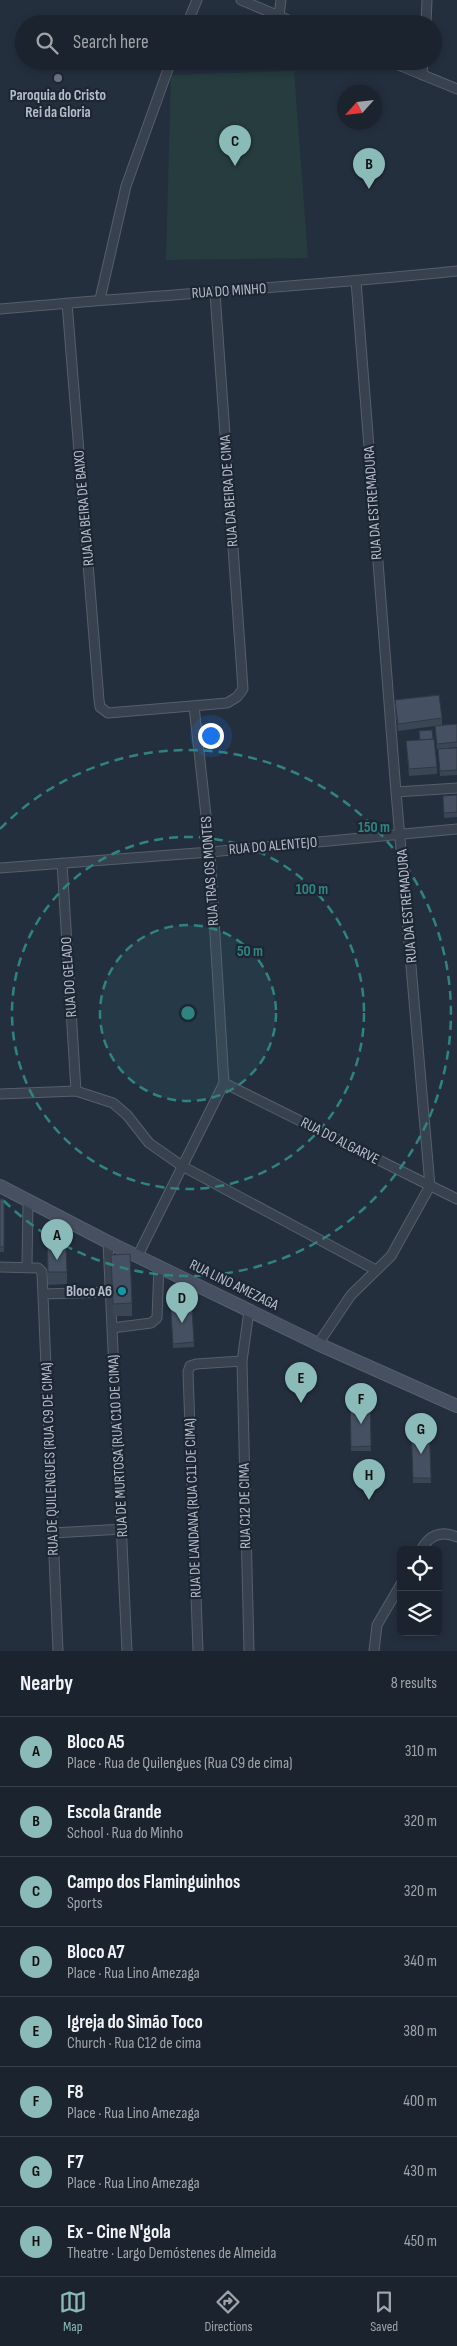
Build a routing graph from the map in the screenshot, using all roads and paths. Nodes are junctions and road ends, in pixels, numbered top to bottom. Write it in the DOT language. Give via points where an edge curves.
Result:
graph roads {
  1 [pos="197,0"];
  2 [pos="241,0"];
  3 [pos="281,0"];
  4 [pos="427,0"];
  5 [pos="191,15"];
  6 [pos="278,15"];
  7 [pos="280,15"];
  8 [pos="426,15"];
  9 [pos="168,70"];
  10 [pos="410,70"];
  11 [pos="422,70"];
  12 [pos="422,75"];
  13 [pos="457,89"];
  14 [pos="457,271"];
  15 [pos="356,281"];
  16 [pos="215,293"];
  17 [pos="100,299"];
  18 [pos="67,303"];
  19 [pos="0,309"];
  20 [pos="194,706"];
  21 [pos="457,788"];
  22 [pos="396,792"];
  23 [pos="457,829"];
  24 [pos="400,834"];
  25 [pos="210,852"];
  26 [pos="62,863"];
  27 [pos="0,868"];
  28 [pos="224,1083"];
  29 [pos="76,1091"];
  30 [pos="0,1094"];
  31 [pos="182,1166"];
  32 [pos="0,1186"];
  33 [pos="430,1186"];
  34 [pos="457,1199"];
  35 [pos="28,1201"];
  36 [pos="108,1242"];
  37 [pos="138,1255"];
  38 [pos="28,1266"];
  39 [pos="159,1266"];
  40 [pos="0,1267"];
  41 [pos="376,1270"];
  42 [pos="110,1292"];
  43 [pos="44,1294"];
  44 [pos="249,1311"];
  45 [pos="112,1328"];
  46 [pos="318,1344"];
  47 [pos="242,1361"];
  48 [pos="457,1406"];
  49 [pos="123,1529"];
  50 [pos="53,1533"];
  51 [pos="457,1537"];
  52 [pos="423,1546"];
  53 [pos="397,1591"];
  54 [pos="58,1651"];
  55 [pos="128,1651"];
  56 [pos="198,1651"];
  57 [pos="249,1651"];
  58 [pos="374,1651"];
  1 -- 5 [label="street"];
  2 -- 6 [label="street"];
  3 -- 7 [label="street"];
  4 -- 8 [label="street"];
  9 -- 17 [label="street" via="126,186"];
  10 -- 12 [label="street"];
  11 -- 12 [label="street"];
  12 -- 13 [label="street"];
  14 -- 15 [label="street, RUA DO MINHO"];
  15 -- 16 [label="street, RUA DO MINHO"];
  15 -- 22 [label="street, RUA DA ESTREMADURA"];
  16 -- 17 [label="street, RUA DO MINHO"];
  16 -- 20 [label="street, RUA DA BEIRA DE CIMA" via="243,688 238,697 227,703"];
  17 -- 18 [label="street, RUA DO MINHO"];
  18 -- 19 [label="street, RUA DO MINHO"];
  18 -- 20 [label="street, RUA DA BEIRA DE BAIXO" via="99,700 104,712"];
  20 -- 25 [label="street, RUA TRAS OS MONTES"];
  21 -- 22 [label="street"];
  22 -- 24 [label="street, RUA DA ESTREMADURA"];
  23 -- 24 [label="street, RUA DO ALENTEJO"];
  24 -- 25 [label="street, RUA DO ALENTEJO"];
  24 -- 33 [label="street, RUA DA ESTREMADURA"];
  25 -- 26 [label="street, RUA DO ALENTEJO"];
  25 -- 28 [label="street, RUA TRAS OS MONTES"];
  26 -- 27 [label="street, RUA DO ALENTEJO"];
  26 -- 29 [label="street, RUA DO GELADO"];
  28 -- 31 [label="street"];
  28 -- 33 [label="street, RUA DO ALGARVE"];
  29 -- 30 [label="street"];
  29 -- 31 [label="street" via="113,1103 149,1143"];
  31 -- 37 [label="street"];
  31 -- 41 [label="street"];
  32 -- 35 [label="street, RUA LINO AMEZAGA"];
  33 -- 34 [label="street, RUA DO ALGARVE"];
  33 -- 41 [label="street" via="391,1256"];
  35 -- 36 [label="street, RUA LINO AMEZAGA"];
  35 -- 38 [label="street"];
  36 -- 37 [label="street, RUA LINO AMEZAGA"];
  36 -- 42 [label="street, RUA DE MURTOSA (RUA C10 DE CIMA)"];
  37 -- 39 [label="street, RUA LINO AMEZAGA"];
  38 -- 40 [label="street"];
  38 -- 43 [label="street, RUA DE QUILENGUES (RUA C9 DE CIMA)" via="42,1272"];
  39 -- 44 [label="street, RUA LINO AMEZAGA"];
  39 -- 45 [label="street" via="157,1318 151,1323"];
  41 -- 46 [label="street" via="351,1295"];
  42 -- 43 [label="street"];
  42 -- 45 [label="street, RUA DE MURTOSA (RUA C10 DE CIMA)"];
  43 -- 50 [label="street, RUA DE QUILENGUES (RUA C9 DE CIMA)"];
  44 -- 46 [label="street, RUA LINO AMEZAGA"];
  44 -- 47 [label="street, RUA C12 DE CIMA"];
  45 -- 49 [label="street, RUA DE MURTOSA (RUA C10 DE CIMA)"];
  46 -- 48 [label="street, RUA LINO AMEZAGA"];
  47 -- 56 [label="street, RUA DE LANDANA (RUA C11 DE CIMA)" via="196,1364 190,1366 188,1372"];
  47 -- 57 [label="street, RUA C12 DE CIMA"];
  49 -- 50 [label="street"];
  49 -- 55 [label="street, RUA DE MURTOSA (RUA C10 DE CIMA)"];
  50 -- 54 [label="street, RUA DE QUILENGUES (RUA C9 DE CIMA)"];
  51 -- 52 [label="street" via="446,1532 428,1540"];
  53 -- 58 [label="street" via="377,1625"];
}
